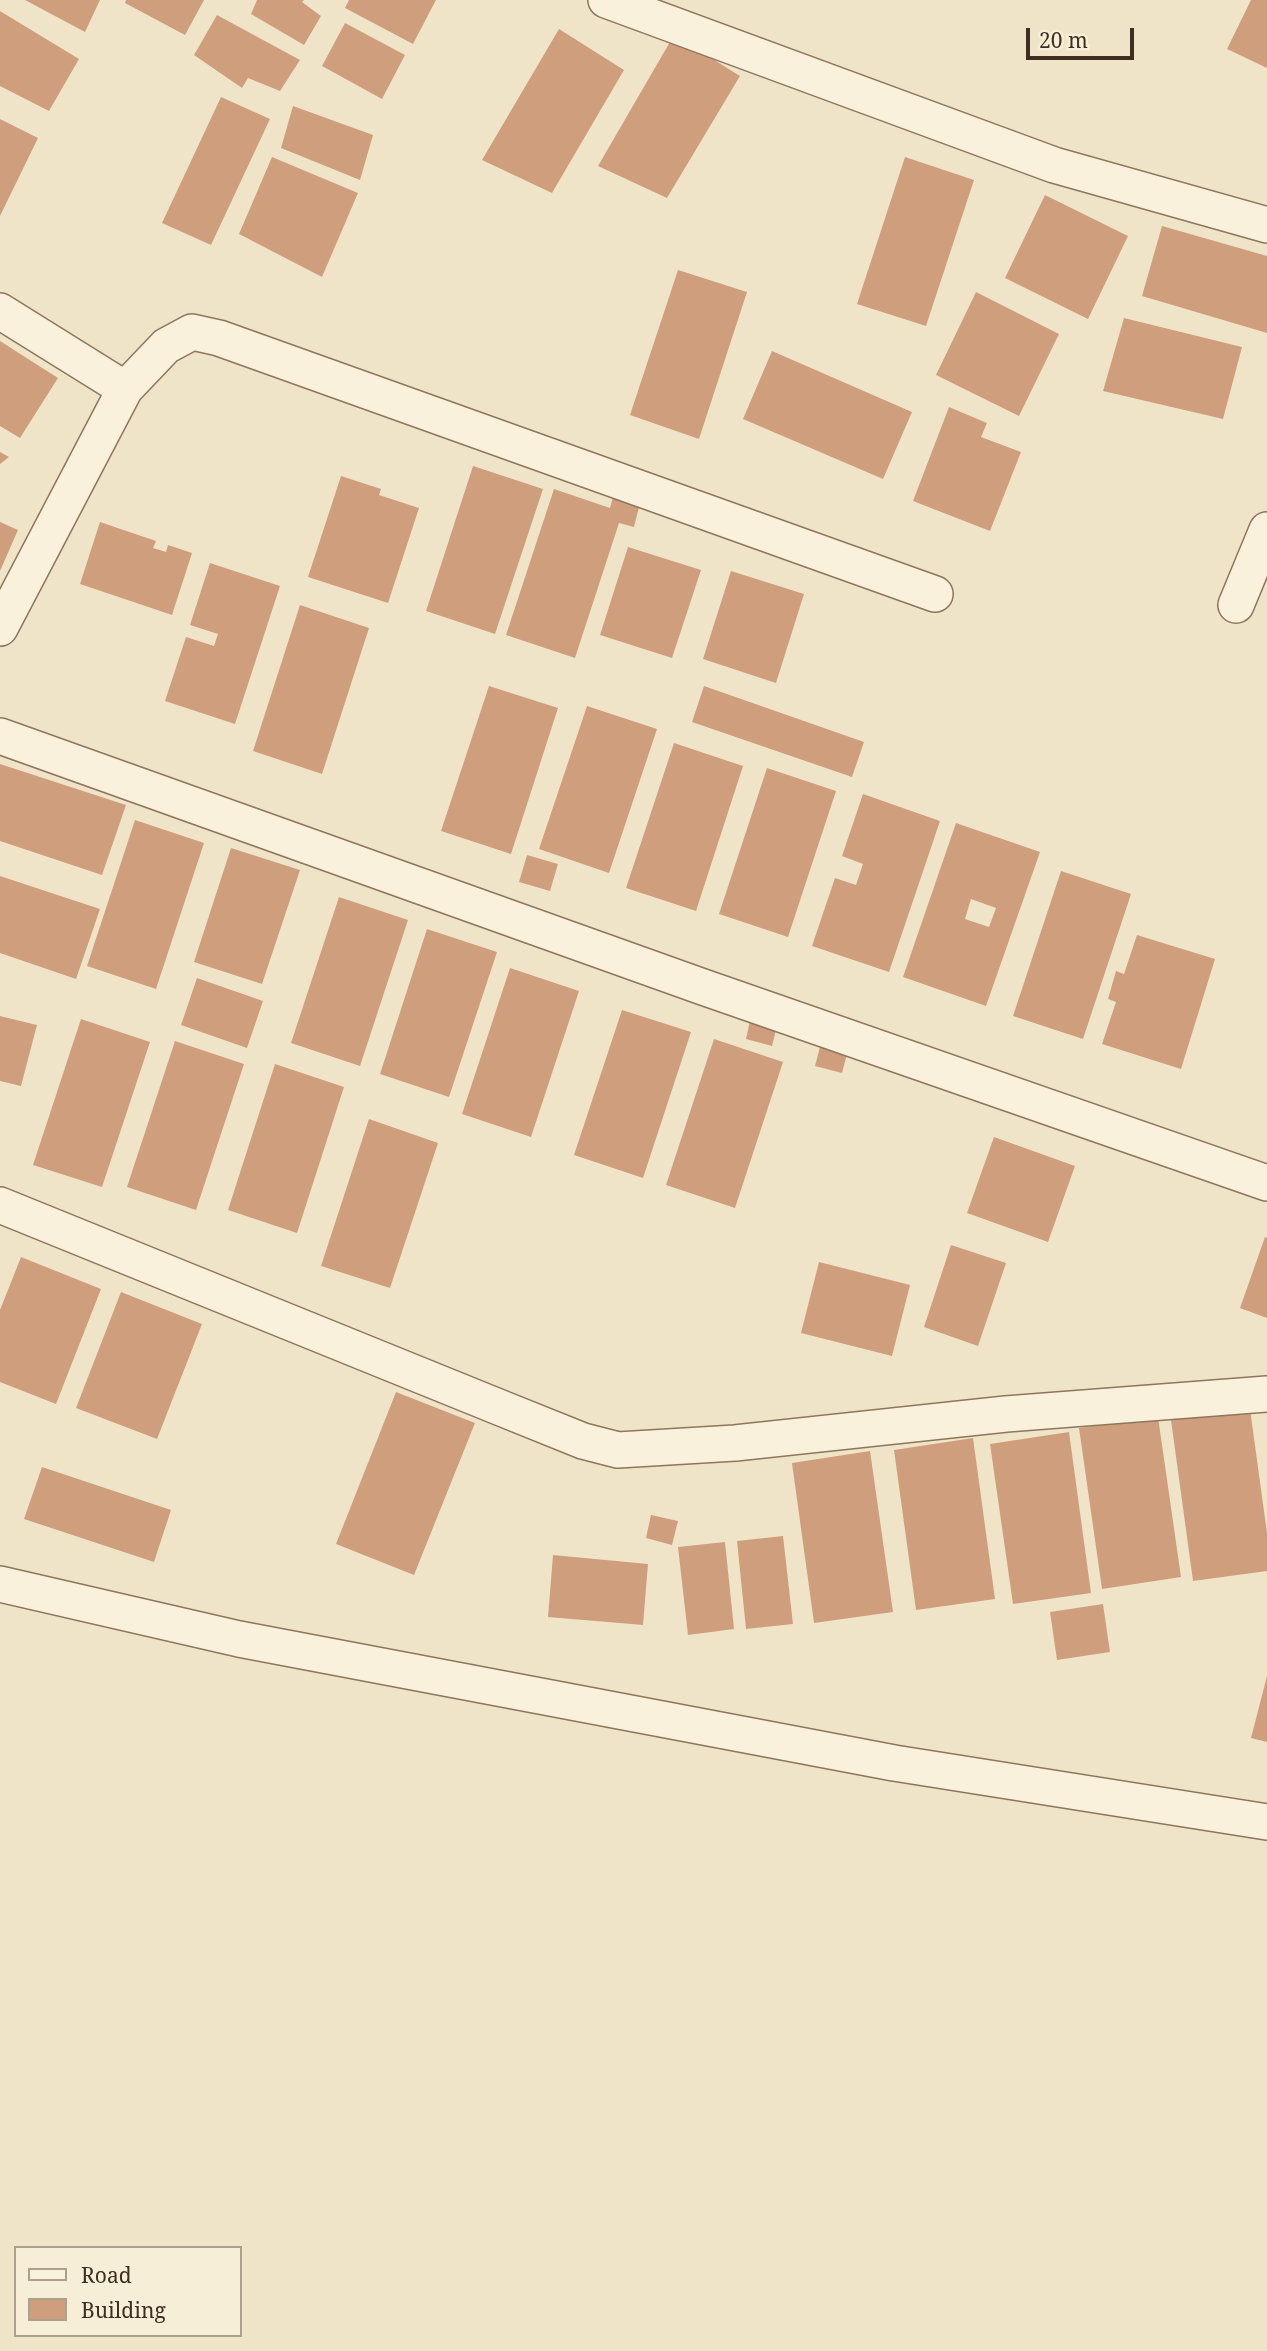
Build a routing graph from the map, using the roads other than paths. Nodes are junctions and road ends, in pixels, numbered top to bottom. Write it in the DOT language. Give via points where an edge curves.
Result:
graph roads {
  1 [pos="606,0"];
  2 [pos="1267,225"];
  3 [pos="0,312"];
  4 [pos="125,389"];
  5 [pos="1267,530"];
  6 [pos="935,594"];
  7 [pos="1236,606"];
  8 [pos="0,628"];
  9 [pos="0,736"];
  10 [pos="1267,1183"];
  11 [pos="0,1205"];
  12 [pos="1267,1394"];
  13 [pos="0,1584"];
  14 [pos="1267,1822"];
  1 -- 2 [label="street" via="1054,165"];
  3 -- 4 [label="street"];
  4 -- 6 [label="street" via="181,335 202,333"];
  4 -- 8 [label="street"];
  5 -- 7 [label="street"];
  9 -- 10 [label="street"];
  11 -- 12 [label="street" via="583,1441 618,1450 735,1444 1006,1414"];
  13 -- 14 [label="street" via="239,1639 867,1758"];
}
